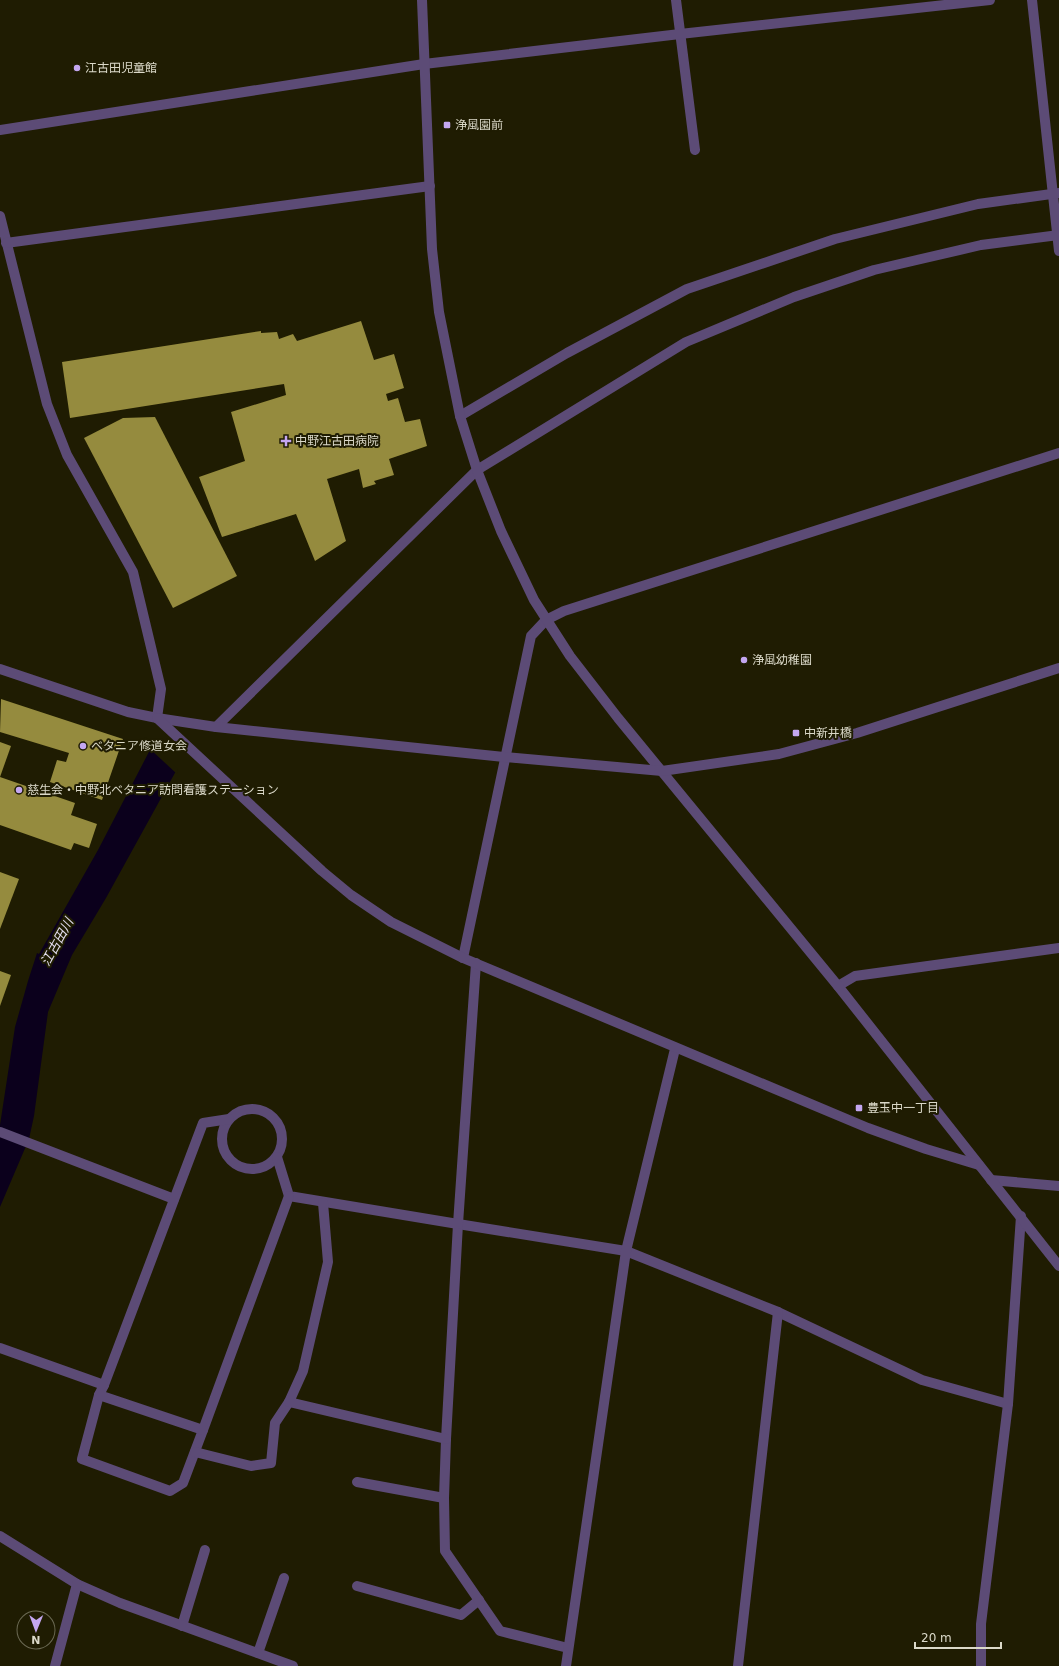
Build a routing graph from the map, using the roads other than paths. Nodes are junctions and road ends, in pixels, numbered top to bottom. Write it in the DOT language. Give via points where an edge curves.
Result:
graph roads {
  1 [pos="422,0"];
  2 [pos="676,0"];
  3 [pos="990,0"];
  4 [pos="1032,0"];
  5 [pos="680,34"];
  6 [pos="424,64"];
  7 [pos="0,130"];
  8 [pos="695,150"];
  9 [pos="430,186"];
  10 [pos="1056,193"];
  11 [pos="0,216"];
  12 [pos="1058,235"];
  13 [pos="3,242"];
  14 [pos="1059,251"];
  15 [pos="460,416"];
  16 [pos="1059,453"];
  17 [pos="477,470"];
  18 [pos="546,620"];
  19 [pos="1059,668"];
  20 [pos="0,669"];
  21 [pos="161,721"];
  22 [pos="216,727"];
  23 [pos="504,757"];
  24 [pos="662,771"];
  25 [pos="1059,948"];
  26 [pos="463,958"];
  27 [pos="476,963"];
  28 [pos="838,986"];
  29 [pos="675,1049"];
  30 [pos="229,1119"];
  31 [pos="0,1132"];
  32 [pos="277,1157"];
  33 [pos="979,1165"];
  34 [pos="991,1180"];
  35 [pos="1059,1186"];
  36 [pos="289,1196"];
  37 [pos="174,1198"];
  38 [pos="323,1202"];
  39 [pos="1021,1216"];
  40 [pos="458,1224"];
  41 [pos="626,1251"];
  42 [pos="1059,1266"];
  43 [pos="778,1312"];
  44 [pos="0,1348"];
  45 [pos="104,1385"];
  46 [pos="99,1395"];
  47 [pos="289,1402"];
  48 [pos="1008,1404"];
  49 [pos="203,1430"];
  50 [pos="446,1439"];
  51 [pos="195,1452"];
  52 [pos="357,1482"];
  53 [pos="444,1498"];
  54 [pos="0,1536"];
  55 [pos="206,1550"];
  56 [pos="284,1578"];
  57 [pos="77,1584"];
  58 [pos="357,1586"];
  59 [pos="479,1600"];
  60 [pos="182,1626"];
  61 [pos="568,1648"];
  62 [pos="258,1653"];
  63 [pos="55,1666"];
  64 [pos="293,1666"];
  65 [pos="566,1666"];
  66 [pos="738,1666"];
  67 [pos="981,1666"];
  1 -- 6 [label="street"];
  2 -- 5 [label="street"];
  3 -- 5 [label="street"];
  4 -- 10 [label="street"];
  5 -- 6 [label="street"];
  5 -- 8 [label="street"];
  6 -- 7 [label="street"];
  6 -- 9 [label="street"];
  9 -- 13 [label="street"];
  9 -- 15 [label="street" via="432,249 439,312"];
  10 -- 12 [label="street"];
  10 -- 15 [label="street" via="978,204 835,239 687,289 567,353"];
  11 -- 13 [label="street"];
  12 -- 14 [label="street"];
  12 -- 17 [label="street" via="981,246 914,260 874,270 794,297 686,342"];
  13 -- 21 [label="street" via="47,404 67,455 134,572 161,689"];
  15 -- 17 [label="street"];
  16 -- 18 [label="street" via="572,609"];
  17 -- 18 [label="street" via="501,531"];
  17 -- 22 [label="street"];
  18 -- 23 [label="street" via="530,636"];
  18 -- 24 [label="street" via="570,656"];
  19 -- 24 [label="street" via="857,733 779,754"];
  20 -- 21 [label="street"];
  21 -- 22 [label="street"];
  21 -- 26 [label="street" via="350,895 391,922"];
  22 -- 23 [label="street"];
  23 -- 24 [label="street"];
  23 -- 26 [label="street"];
  24 -- 28 [label="street"];
  25 -- 28 [label="street" via="855,976"];
  26 -- 27 [label="street"];
  27 -- 29 [label="street"];
  27 -- 40 [label="street"];
  28 -- 33 [label="street"];
  29 -- 33 [label="street" via="868,1128"];
  29 -- 41 [label="street"];
  30 -- 32 [label="street" via="237,1112 247,1109 257,1109 271,1115 281,1128 283,1138"];
  30 -- 32 [label="street" via="224,1127 222,1147 233,1163 251,1170 270,1164"];
  30 -- 37 [label="street" via="203,1123"];
  31 -- 37 [label="street"];
  32 -- 36 [label="street"];
  33 -- 34 [label="street"];
  34 -- 35 [label="street"];
  34 -- 39 [label="street"];
  36 -- 38 [label="street"];
  36 -- 49 [label="street"];
  37 -- 45 [label="street"];
  38 -- 40 [label="street"];
  38 -- 47 [label="street" via="328,1262 303,1371"];
  39 -- 42 [label="street"];
  39 -- 48 [label="street"];
  40 -- 41 [label="street"];
  40 -- 50 [label="street"];
  41 -- 43 [label="street"];
  41 -- 61 [label="street"];
  43 -- 48 [label="street" via="922,1380"];
  43 -- 66 [label="street"];
  44 -- 45 [label="street"];
  45 -- 46 [label="street"];
  46 -- 49 [label="street"];
  46 -- 51 [label="street" via="82,1459 170,1491 183,1483"];
  47 -- 50 [label="street"];
  47 -- 51 [label="street" via="275,1423 271,1463 251,1466"];
  48 -- 67 [label="street" via="981,1624"];
  49 -- 51 [label="street"];
  50 -- 53 [label="street"];
  52 -- 53 [label="street"];
  53 -- 59 [label="street" via="445,1550"];
  54 -- 57 [label="street"];
  55 -- 60 [label="street"];
  56 -- 62 [label="street"];
  57 -- 60 [label="street"];
  57 -- 63 [label="street"];
  58 -- 59 [label="street" via="461,1615"];
  59 -- 61 [label="street" via="500,1631"];
  60 -- 62 [label="street"];
  61 -- 65 [label="street"];
  62 -- 64 [label="street"];
}
